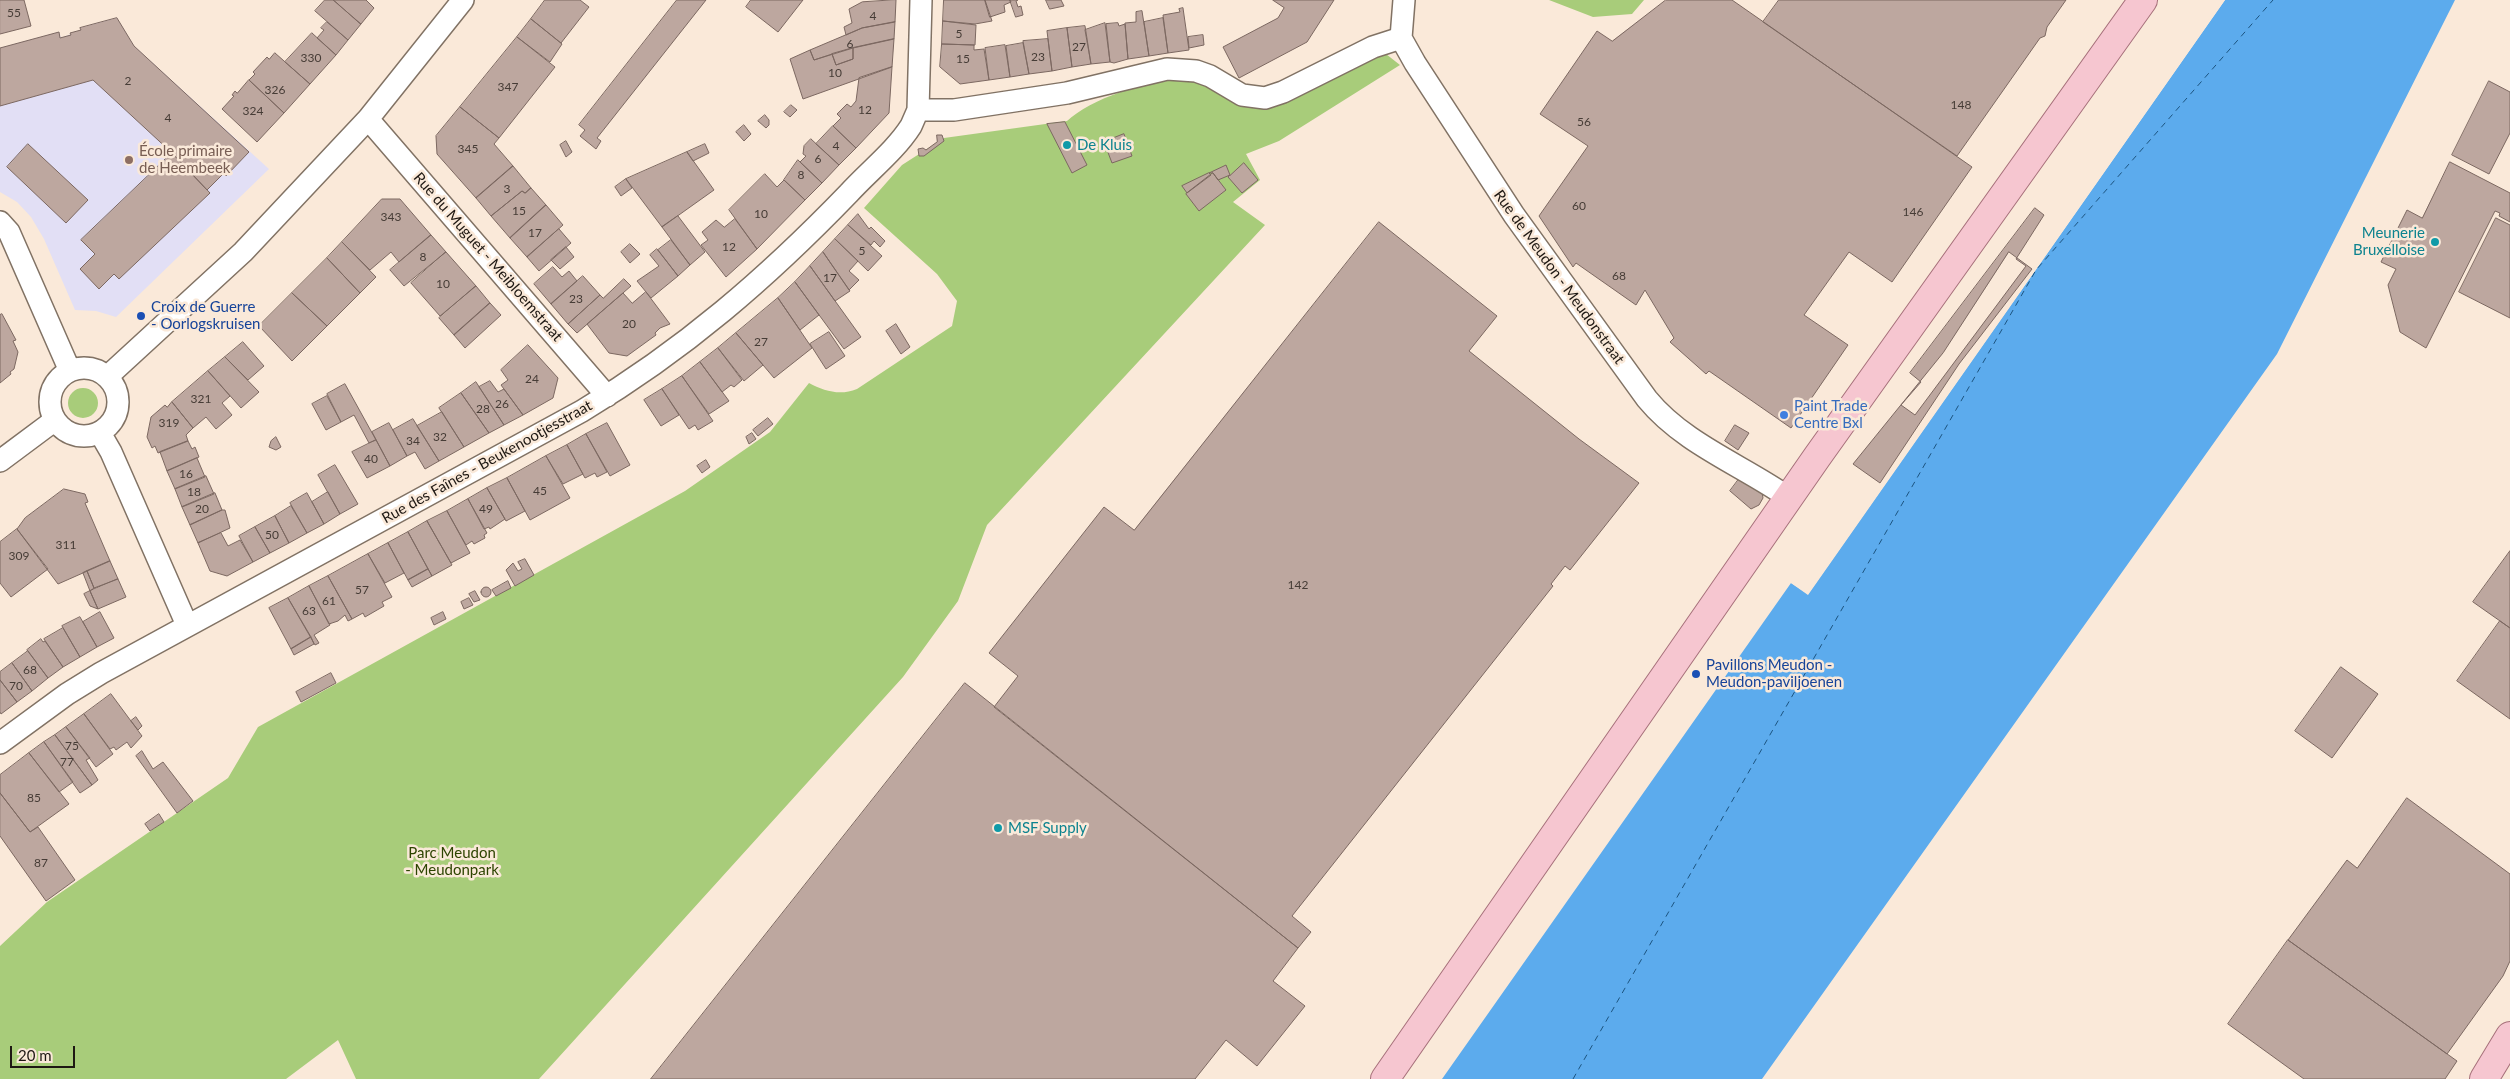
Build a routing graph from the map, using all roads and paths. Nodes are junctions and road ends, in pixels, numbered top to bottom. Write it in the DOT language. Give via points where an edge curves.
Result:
graph roads {
  1 [pos="463,0"];
  2 [pos="921,0"];
  3 [pos="1404,0"];
  4 [pos="2143,0"];
  5 [pos="1401,38"];
  6 [pos="918,110"];
  7 [pos="368,119"];
  8 [pos="0,222"];
  9 [pos="70,371"];
  10 [pos="108,376"];
  11 [pos="607,396"];
  12 [pos="55,420"];
  13 [pos="100,433"];
  14 [pos="0,461"];
  15 [pos="1789,498"];
  16 [pos="188,625"];
  17 [pos="0,743"];
  18 [pos="2510,1036"];
  19 [pos="1385,1079"];
  20 [pos="2484,1079"];
  1 -- 7 [label="street"];
  2 -- 6 [label="street"];
  3 -- 5 [label="street"];
  4 -- 15 [label="main road"];
  5 -- 6 [label="street" via="1373,47 1264,98 1242,95 1196,71 1167,69 1067,93 954,110"];
  5 -- 15 [label="street, Rue de Meudon - Meudonstraat" via="1514,215 1658,412 1681,432"];
  6 -- 11 [label="street, Rue des Faînes - Beukenootjesstraat" via="908,131 773,268 683,344"];
  7 -- 10 [label="street" via="244,252"];
  7 -- 11 [label="street, Rue du Muguet - Meibloemstraat"];
  8 -- 9 [label="street" via="9,232"];
  9 -- 10 [label="street" via="87,368"];
  9 -- 12 [label="street" via="59,379 52,391 50,404"];
  10 -- 13 [label="street" via="118,392 118,411"];
  11 -- 16 [label="street, Rue des Faînes - Beukenootjesstraat"];
  12 -- 13 [label="street" via="71,434 91,436"];
  12 -- 14 [label="street"];
  13 -- 16 [label="street"];
  15 -- 19 [label="main road"];
  16 -- 17 [label="street, Rue des Faînes - Beukenootjesstraat" via="84,683"];
  18 -- 20 [label="main road"];
}
